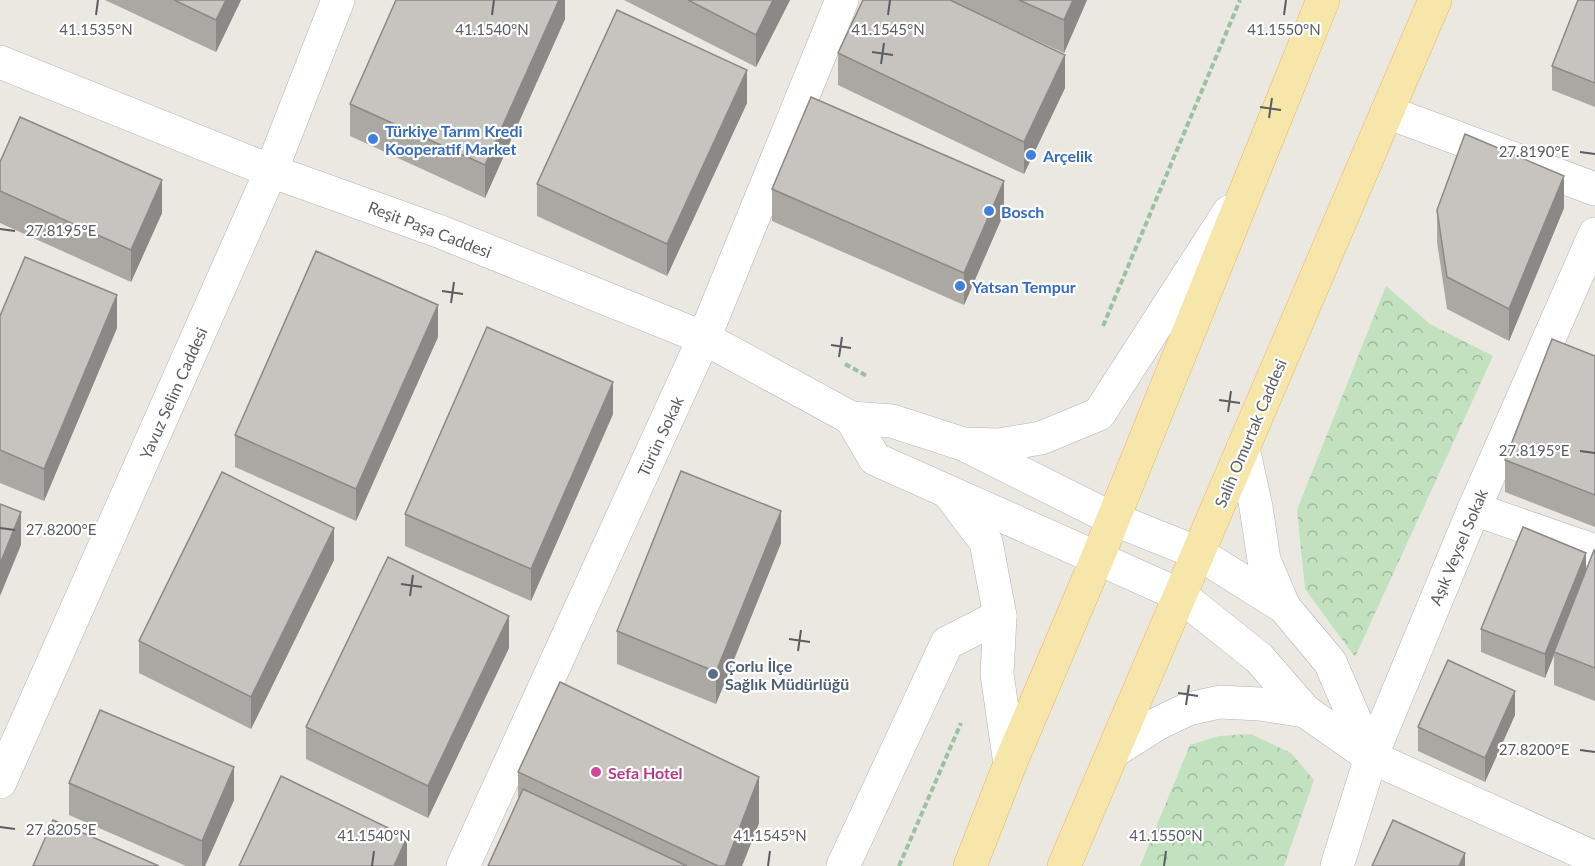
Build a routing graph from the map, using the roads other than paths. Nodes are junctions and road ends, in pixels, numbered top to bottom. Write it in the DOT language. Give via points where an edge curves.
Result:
graph roads {
  1 [pos="338,0"];
  2 [pos="842,0"];
  3 [pos="1323,0"];
  4 [pos="1435,0"];
  5 [pos="0,62"];
  6 [pos="1387,112"];
  7 [pos="271,171"];
  8 [pos="1252,175"];
  9 [pos="1595,189"];
  10 [pos="1595,234"];
  11 [pos="704,338"];
  12 [pos="851,418"];
  13 [pos="963,444"];
  14 [pos="1243,448"];
  15 [pos="948,492"];
  16 [pos="1474,510"];
  17 [pos="1113,519"];
  18 [pos="1595,551"];
  19 [pos="1198,553"];
  20 [pos="1097,560"];
  21 [pos="1180,595"];
  22 [pos="1284,607"];
  23 [pos="1000,616"];
  24 [pos="1305,711"];
  25 [pos="1114,751"];
  26 [pos="1371,757"];
  27 [pos="1010,764"];
  28 [pos="0,782"];
  29 [pos="1595,858"];
  30 [pos="464,866"];
  31 [pos="843,866"];
  32 [pos="970,866"];
  33 [pos="1064,866"];
  34 [pos="1337,866"];
  1 -- 7 [label="street, Yavuz Selim Caddesi"];
  2 -- 11 [label="street, Türün Sokak"];
  3 -- 8 [label="main road"];
  4 -- 6 [label="main road, Salih Omurtak Caddesi"];
  5 -- 7 [label="street, Reşit Paşa Caddesi"];
  6 -- 9 [label="street"];
  6 -- 14 [label="main road, Salih Omurtak Caddesi"];
  7 -- 11 [label="street, Reşit Paşa Caddesi" via="441,232"];
  7 -- 28 [label="street, Yavuz Selim Caddesi"];
  8 -- 13 [label="street" via="1099,414 1041,438 999,445"];
  8 -- 17 [label="main road"];
  10 -- 16 [label="street, Aşık Veysel Sokak"];
  11 -- 12 [label="street, Reşit Paşa Caddesi"];
  11 -- 30 [label="street, Türün Sokak"];
  12 -- 13 [label="street" via="891,421"];
  12 -- 15 [label="street" via="875,459"];
  13 -- 17 [label="street"];
  14 -- 19 [label="main road, Salih Omurtak Caddesi"];
  14 -- 22 [label="street" via="1264,560"];
  15 -- 20 [label="street"];
  15 -- 23 [label="street" via="986,542"];
  16 -- 18 [label="street"];
  16 -- 26 [label="street, Aşık Veysel Sokak"];
  17 -- 19 [label="street"];
  17 -- 20 [label="main road"];
  19 -- 21 [label="main road, Salih Omurtak Caddesi"];
  19 -- 22 [label="street"];
  20 -- 21 [label="street"];
  20 -- 27 [label="main road"];
  21 -- 24 [label="street" via="1259,658"];
  21 -- 25 [label="main road, Salih Omurtak Caddesi"];
  22 -- 26 [label="street" via="1330,662"];
  23 -- 27 [label="street" via="997,674"];
  23 -- 31 [label="street" via="947,643"];
  24 -- 25 [label="street" via="1260,704 1209,704 1157,723"];
  24 -- 26 [label="street"];
  25 -- 33 [label="main road, Salih Omurtak Caddesi"];
  26 -- 29 [label="street"];
  26 -- 34 [label="street, Aşık Veysel Sokak"];
  27 -- 32 [label="main road"];
}
